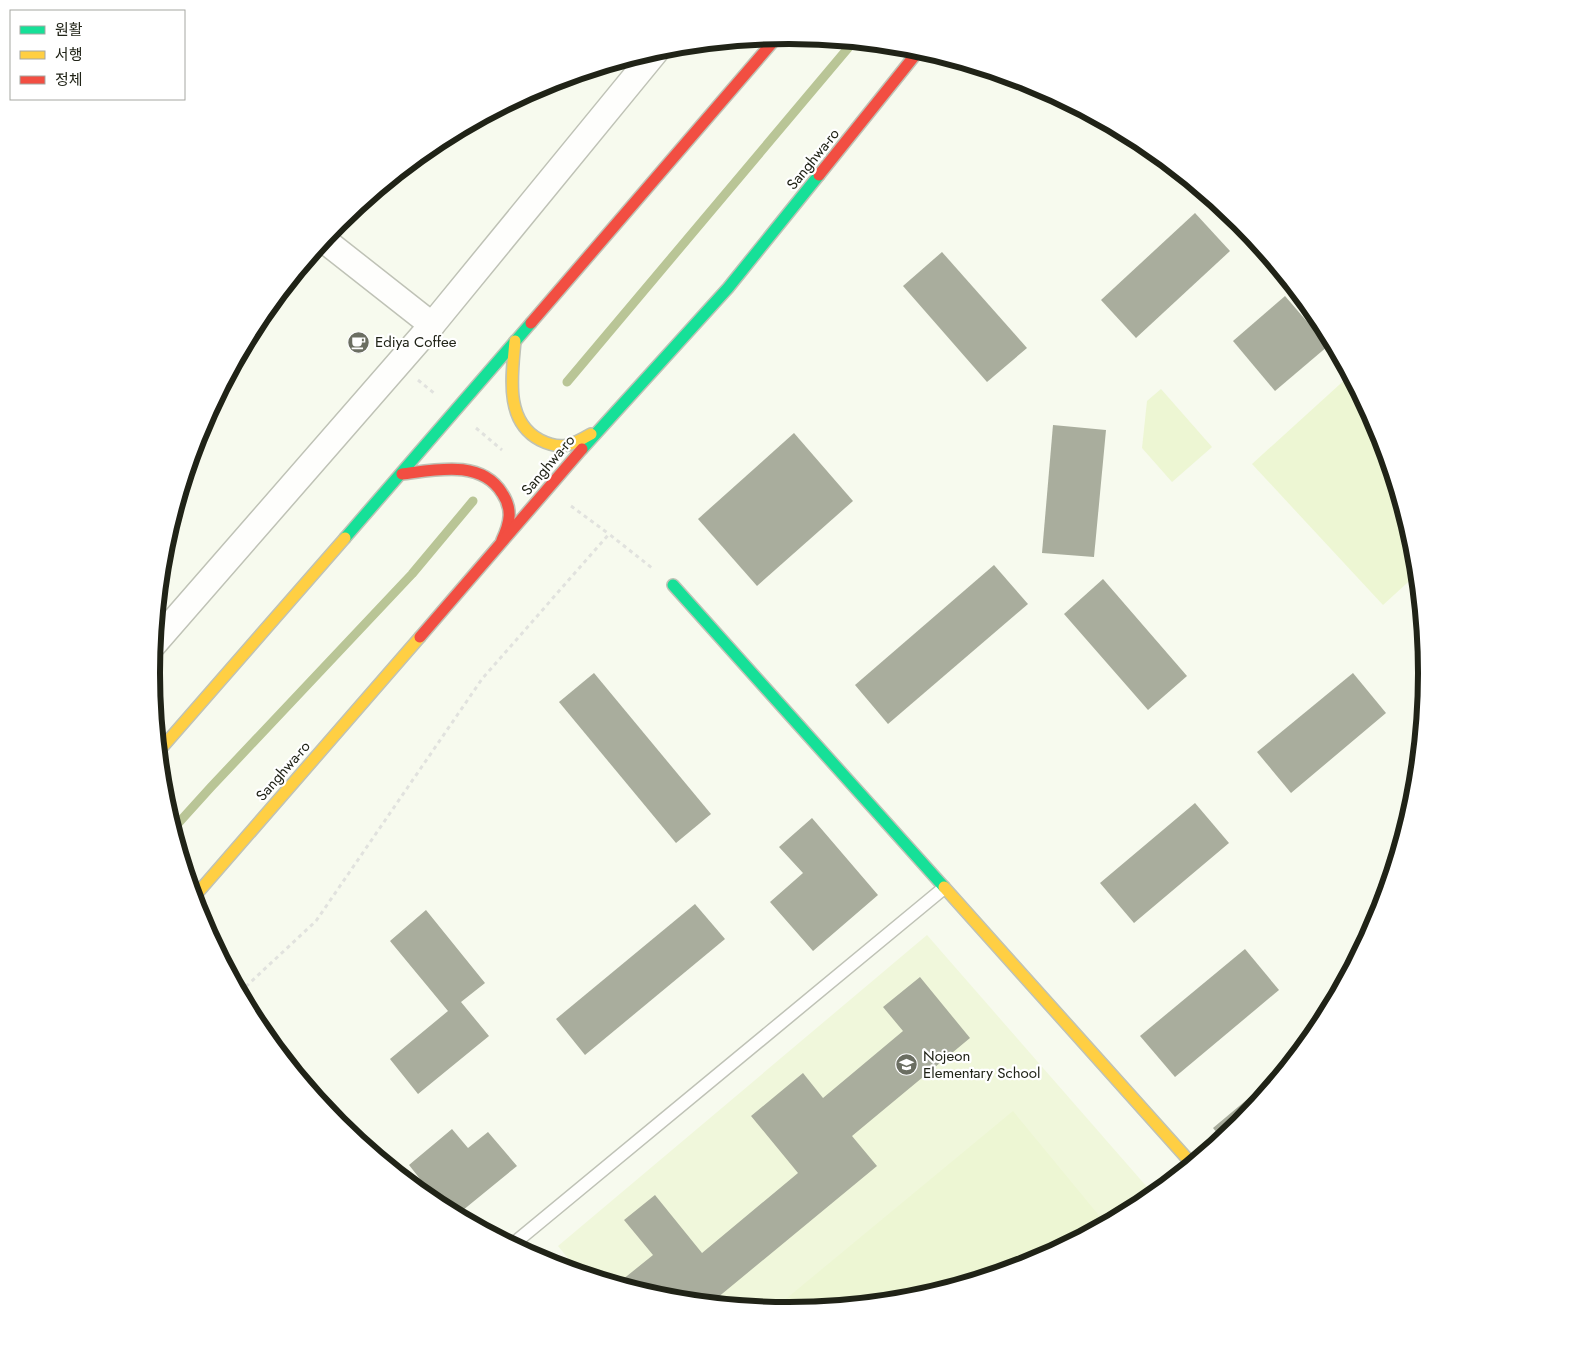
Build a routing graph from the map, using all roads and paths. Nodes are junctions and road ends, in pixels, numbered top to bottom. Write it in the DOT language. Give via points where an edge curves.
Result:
graph roads {
  1 [pos="771,44"];
  2 [pos="914,56"];
  3 [pos="649,60"];
  4 [pos="329,244"];
  5 [pos="432,325"];
  6 [pos="515,341"];
  7 [pos="596,432"];
  8 [pos="402,474"];
  9 [pos="499,546"];
  10 [pos="673,585"];
  11 [pos="162,632"];
  12 [pos="165,744"];
  13 [pos="944,888"];
  14 [pos="200,891"];
  15 [pos="245,988"];
  16 [pos="1188,1159"];
  17 [pos="518,1240"];
  1 -- 6 [label="main road"];
  2 -- 7 [label="main road, Sanghwa-ro" via="728,288"];
  3 -- 5 [label="street"];
  4 -- 5 [label="street"];
  5 -- 11 [label="street"];
  6 -- 7 [label="main road" via="514,408 526,431 536,439 559,448"];
  6 -- 8 [label="main road"];
  7 -- 9 [label="main road, Sanghwa-ro"];
  8 -- 9 [label="main road" via="469,469 493,478 502,488 511,510 510,523"];
  8 -- 12 [label="main road"];
  9 -- 14 [label="main road, Sanghwa-ro"];
  10 -- 13 [label="main road"];
  10 -- 15 [label="path" via="609,534 482,679 316,921"];
  13 -- 16 [label="main road"];
  13 -- 17 [label="lane"];
}
